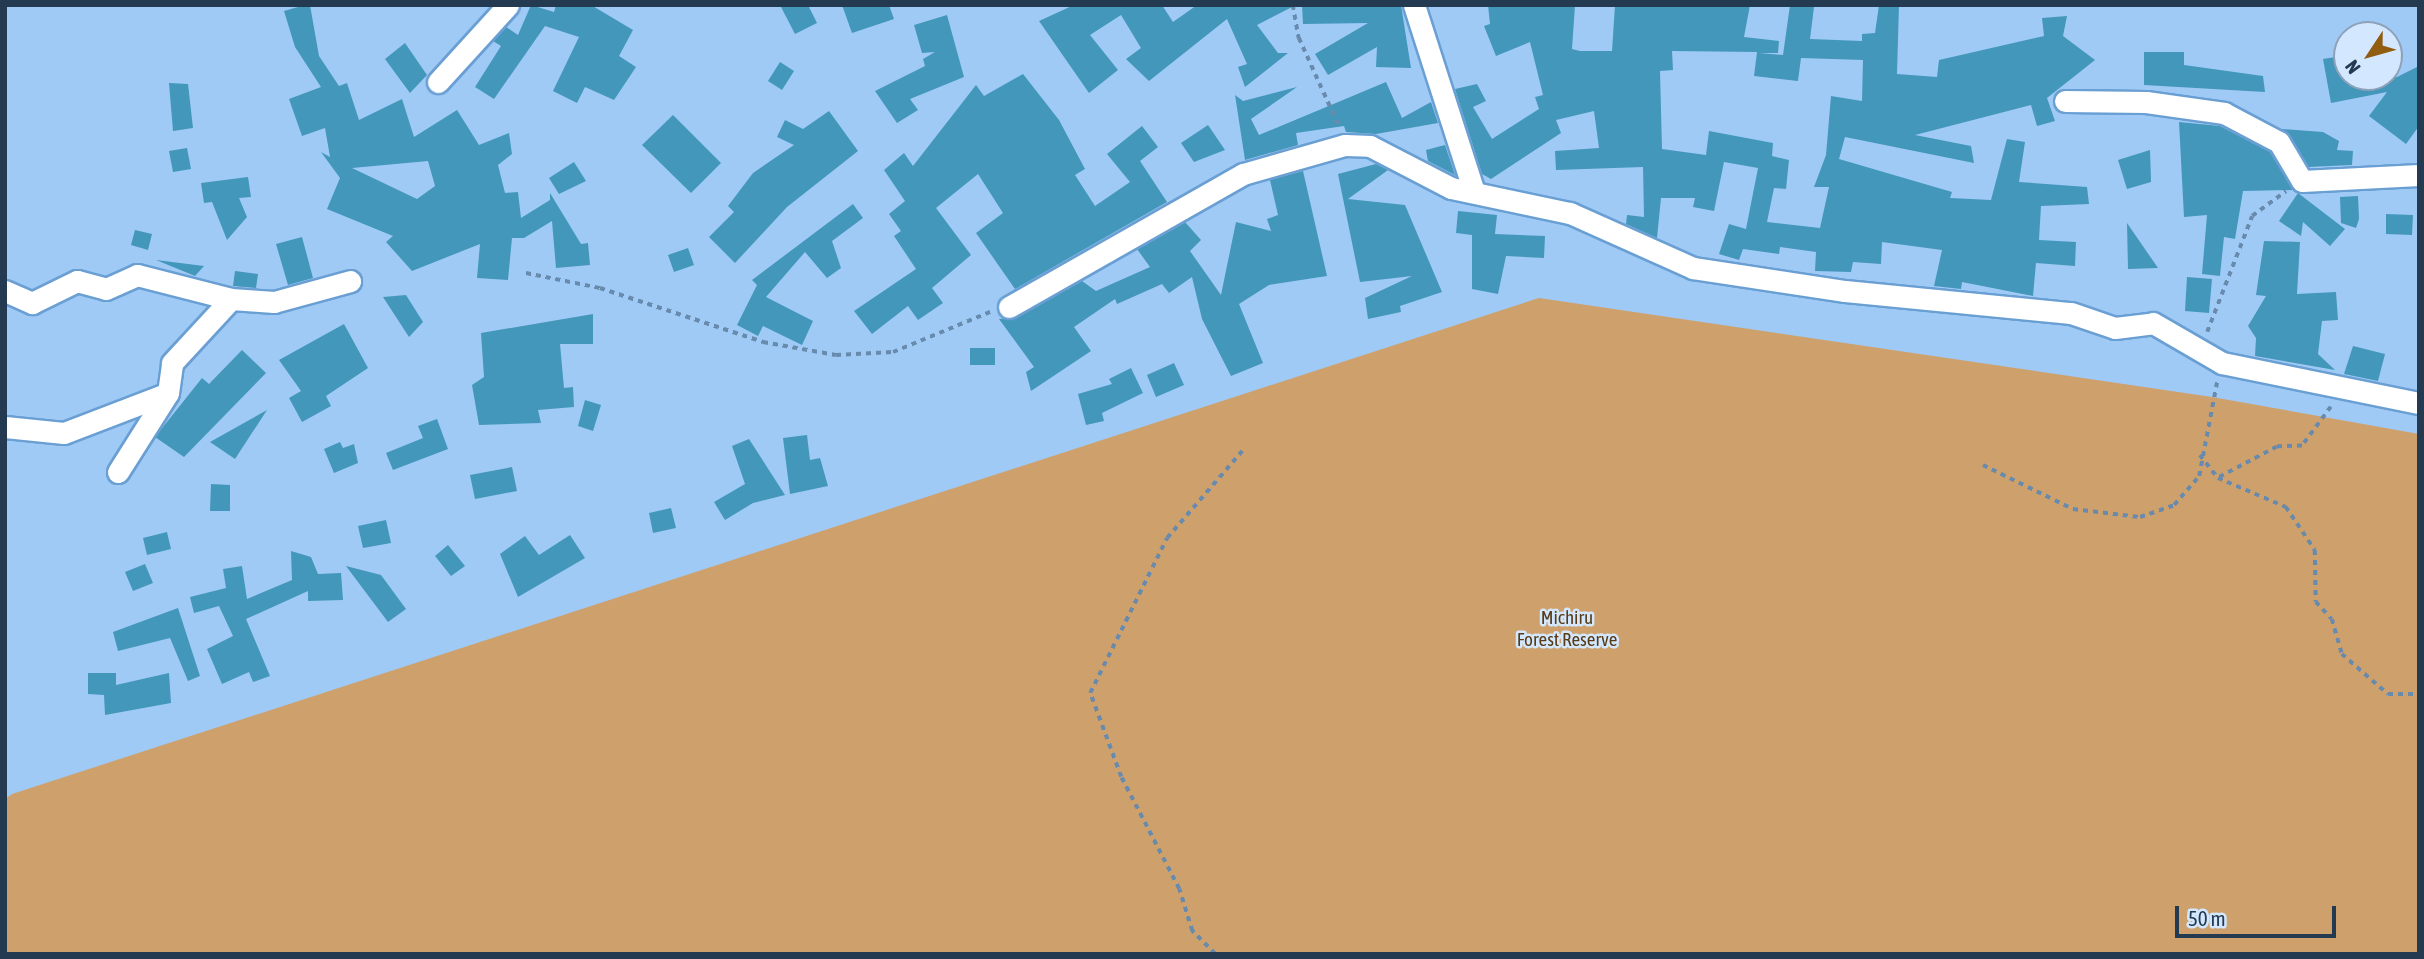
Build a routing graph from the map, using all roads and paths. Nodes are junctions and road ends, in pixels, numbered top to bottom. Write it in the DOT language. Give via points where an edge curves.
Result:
graph roads {
  1 [pos="508,5"];
  2 [pos="1293,5"];
  3 [pos="1415,5"];
  4 [pos="438,82"];
  5 [pos="2065,101"];
  6 [pos="1345,145"];
  7 [pos="2419,175"];
  8 [pos="2302,181"];
  9 [pos="1474,192"];
  10 [pos="526,272"];
  11 [pos="350,281"];
  12 [pos="5,291"];
  13 [pos="231,299"];
  14 [pos="1009,307"];
  15 [pos="2196,348"];
  16 [pos="2222,363"];
  17 [pos="2338,386"];
  18 [pos="168,393"];
  19 [pos="2419,403"];
  20 [pos="5,427"];
  21 [pos="1242,451"];
  22 [pos="2200,455"];
  23 [pos="1983,465"];
  24 [pos="118,472"];
  25 [pos="2218,478"];
  26 [pos="2419,694"];
  27 [pos="1214,954"];
  1 -- 4 [label="street"];
  2 -- 6 [label="path" via="1299,38"];
  3 -- 9 [label="street"];
  5 -- 8 [label="street" via="2146,102 2224,113 2279,142"];
  6 -- 9 [label="street" via="1383,149 1444,185"];
  6 -- 14 [label="street" via="1244,174"];
  7 -- 8 [label="street"];
  8 -- 15 [label="path" via="2252,216 2230,262 2212,324"];
  9 -- 15 [label="street" via="1570,213 1693,268 1845,291 2071,313 2115,327 2153,323"];
  10 -- 14 [label="path" via="600,288 763,342 836,355 893,352"];
  11 -- 13 [label="street" via="274,302"];
  12 -- 13 [label="street" via="32,303 77,281 106,289 136,275"];
  13 -- 18 [label="street" via="172,363"];
  15 -- 16 [label="street"];
  16 -- 17 [label="street"];
  16 -- 22 [label="path"];
  17 -- 19 [label="street"];
  17 -- 25 [label="path" via="2327,419 2302,446 2277,447"];
  18 -- 20 [label="street" via="64,433"];
  18 -- 24 [label="street"];
  21 -- 27 [label="path" via="1167,538 1090,693 1121,777 1179,889 1192,931"];
  22 -- 23 [label="path" via="2199,476 2174,505 2140,517 2073,509"];
  22 -- 25 [label="path"];
  25 -- 26 [label="path" via="2286,507 2315,550 2316,602 2332,620 2342,654 2388,694"];
}
